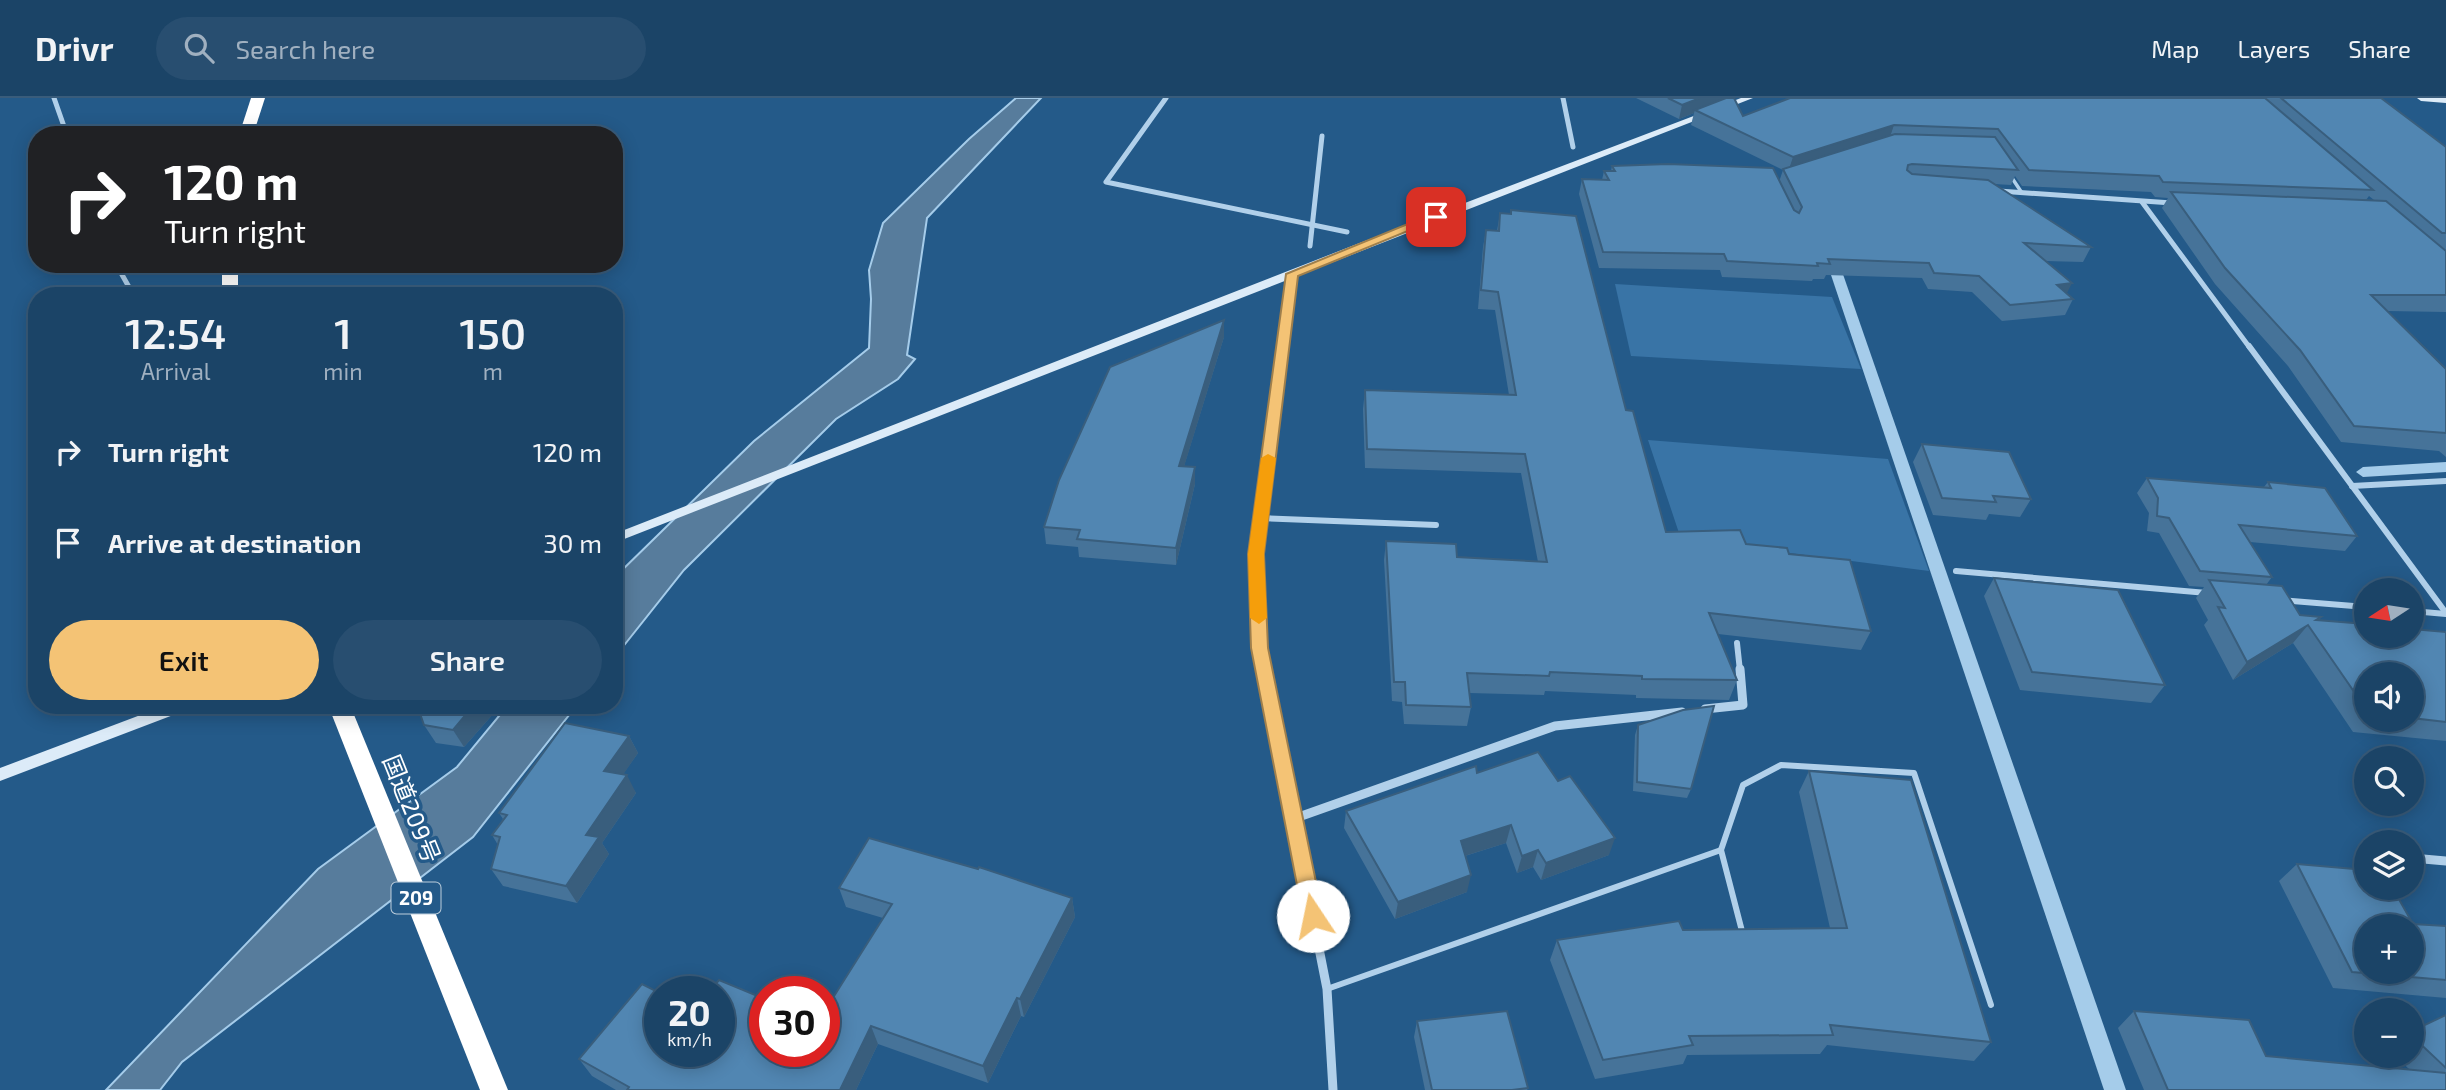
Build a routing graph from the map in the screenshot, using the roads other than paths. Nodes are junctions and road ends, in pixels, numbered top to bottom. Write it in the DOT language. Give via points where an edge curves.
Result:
graph roads {
  1 [pos="54,98"];
  2 [pos="258,98"];
  3 [pos="1166,98"];
  4 [pos="1563,98"];
  5 [pos="1749,98"];
  6 [pos="2421,98"];
  7 [pos="2446,100"];
  8 [pos="64,126"];
  9 [pos="249,126"];
  10 [pos="1321,136"];
  11 [pos="1573,147"];
  12 [pos="2006,170"];
  13 [pos="1996,191"];
  14 [pos="2022,193"];
  15 [pos="2142,202"];
  16 [pos="2183,203"];
  17 [pos="1314,225"];
  18 [pos="1347,232"];
  19 [pos="1310,246"];
  20 [pos="1292,274"];
  21 [pos="2446,481"];
  22 [pos="2352,486"];
  23 [pos="1260,518"];
  24 [pos="1436,525"];
  25 [pos="623,535"];
  26 [pos="1956,571"];
  27 [pos="2216,594"];
  28 [pos="2270,598"];
  29 [pos="2354,606"];
  30 [pos="2424,612"];
  31 [pos="2446,614"];
  32 [pos="1737,643"];
  33 [pos="160,714"];
  34 [pos="343,714"];
  35 [pos="0,775"];
  36 [pos="1293,819"];
  37 [pos="1721,850"];
  38 [pos="2424,859"];
  39 [pos="2446,861"];
  40 [pos="1744,938"];
  41 [pos="1327,989"];
  42 [pos="1992,1005"];
  43 [pos="494,1090"];
  44 [pos="1333,1090"];
  1 -- 8 [label="street"];
  2 -- 9 [label="highway"];
  3 -- 17 [label="street" via="1106,182"];
  4 -- 11 [label="street"];
  5 -- 20 [label="street"];
  6 -- 7 [label="street"];
  10 -- 17 [label="street"];
  12 -- 14 [label="lane"];
  13 -- 14 [label="street"];
  14 -- 15 [label="street"];
  15 -- 16 [label="street"];
  15 -- 22 [label="street"];
  17 -- 18 [label="street"];
  17 -- 19 [label="street"];
  20 -- 23 [label="street"];
  20 -- 25 [label="street"];
  21 -- 22 [label="street"];
  22 -- 31 [label="street"];
  23 -- 24 [label="street"];
  23 -- 36 [label="street" via="1256,554 1260,648"];
  26 -- 27 [label="street"];
  28 -- 29 [label="street"];
  30 -- 31 [label="street"];
  32 -- 36 [label="street" via="1743,705 1555,726"];
  33 -- 35 [label="street"];
  34 -- 43 [label="highway, 国道209号 / 209"];
  36 -- 41 [label="street"];
  37 -- 40 [label="lane"];
  37 -- 41 [label="lane"];
  37 -- 42 [label="lane" via="1743,785 1781,765 1914,772"];
  38 -- 39 [label="street"];
  41 -- 44 [label="street"];
}
